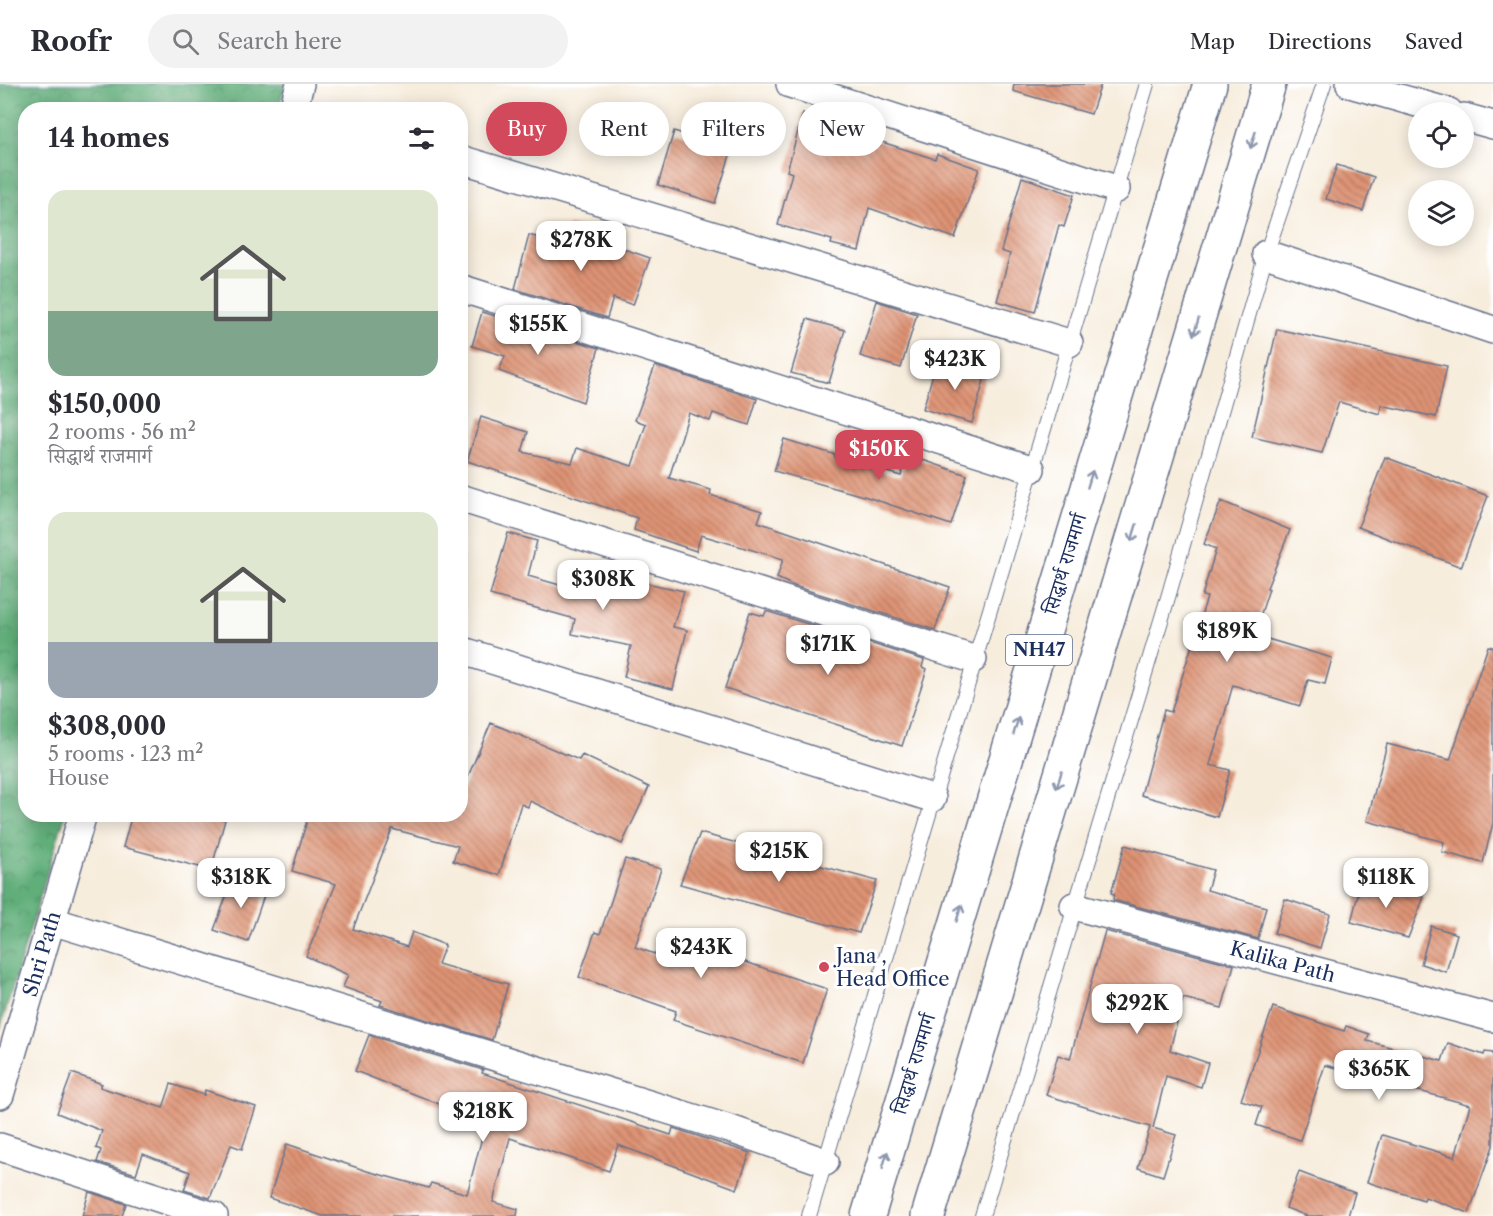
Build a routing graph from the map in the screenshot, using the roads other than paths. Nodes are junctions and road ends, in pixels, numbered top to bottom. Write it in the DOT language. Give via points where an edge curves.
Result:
graph roads {
  1 [pos="790,84"];
  2 [pos="1147,84"];
  3 [pos="1210,84"];
  4 [pos="1269,84"];
  5 [pos="1324,84"];
  6 [pos="1350,84"];
  7 [pos="1414,102"];
  8 [pos="1474,120"];
  9 [pos="1493,125"];
  10 [pos="468,161"];
  11 [pos="1116,189"];
  12 [pos="1266,254"];
  13 [pos="468,291"];
  14 [pos="1493,330"];
  15 [pos="1069,343"];
  16 [pos="1031,469"];
  17 [pos="468,501"];
  18 [pos="468,653"];
  19 [pos="973,659"];
  20 [pos="932,798"];
  21 [pos="81,822"];
  22 [pos="1074,906"];
  23 [pos="52,921"];
  24 [pos="1493,1018"];
  25 [pos="0,1095"];
  26 [pos="0,1147"];
  27 [pos="825,1162"];
  28 [pos="214,1216"];
  29 [pos="809,1216"];
  30 [pos="868,1216"];
  31 [pos="928,1216"];
  32 [pos="982,1216"];
  1 -- 11 [label="street"];
  2 -- 11 [label="lane"];
  30 -- 3 [label="highway, सिद्धार्थ राजमार्ग / NH47, one-way"];
  4 -- 31 [label="highway, NH47, one-way"];
  5 -- 12 [label="lane"];
  6 -- 7 [label="street"];
  8 -- 9 [label="street"];
  10 -- 15 [label="street"];
  11 -- 15 [label="lane"];
  12 -- 14 [label="street"];
  12 -- 22 [label="lane"];
  13 -- 16 [label="street"];
  15 -- 16 [label="lane"];
  16 -- 19 [label="lane"];
  17 -- 19 [label="street"];
  18 -- 20 [label="street"];
  19 -- 20 [label="lane"];
  20 -- 27 [label="lane"];
  21 -- 23 [label="street, Shri Path"];
  22 -- 24 [label="street, Kalika Path"];
  22 -- 32 [label="lane"];
  23 -- 25 [label="street, Shri Path"];
  23 -- 27 [label="street" via="733,1130"];
  26 -- 28 [label="street"];
  27 -- 29 [label="lane"];
}
